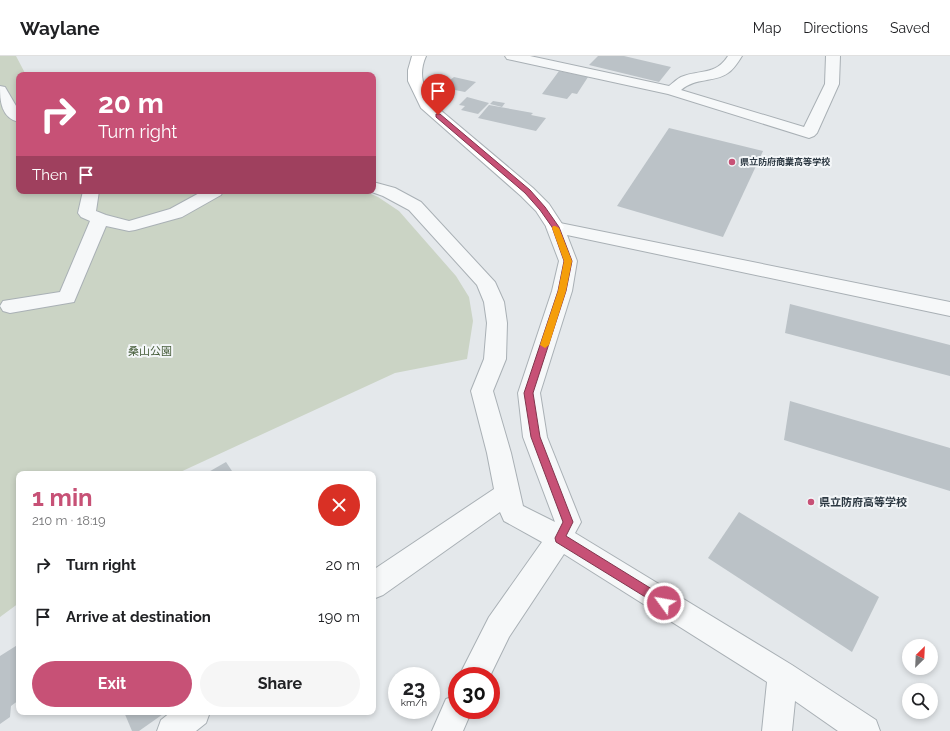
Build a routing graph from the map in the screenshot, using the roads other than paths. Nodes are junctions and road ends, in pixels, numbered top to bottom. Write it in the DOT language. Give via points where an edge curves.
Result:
graph roads {
  1 [pos="419,56"];
  2 [pos="512,56"];
  3 [pos="735,56"];
  4 [pos="833,56"];
  5 [pos="0,90"];
  6 [pos="671,91"];
  7 [pos="16,116"];
  8 [pos="376,188"];
  9 [pos="90,194"];
  10 [pos="210,194"];
  11 [pos="100,219"];
  12 [pos="555,227"];
  13 [pos="10,306"];
  14 [pos="950,309"];
  15 [pos="507,493"];
  16 [pos="560,538"];
  17 [pos="376,584"];
  18 [pos="478,667"];
  19 [pos="782,675"];
  20 [pos="191,715"];
  21 [pos="453,719"];
  22 [pos="172,731"];
  23 [pos="447,731"];
  24 [pos="777,731"];
  25 [pos="866,731"];
  1 -- 12 [label="street" via="414,76 426,105 528,192 543,208"];
  2 -- 6 [label="street"];
  3 -- 6 [label="street" via="728,67 718,74 686,80"];
  4 -- 6 [label="street" via="832,84 810,133"];
  5 -- 7 [label="street"];
  8 -- 15 [label="street" via="415,206 485,282 494,302 497,323 496,359 482,391"];
  9 -- 11 [label="street" via="87,213"];
  10 -- 11 [label="street" via="176,213 129,226"];
  11 -- 13 [label="street" via="67,297"];
  12 -- 14 [label="street"];
  12 -- 16 [label="street" via="568,261 562,291 529,393 535,437 568,522"];
  15 -- 16 [label="street" via="513,513"];
  15 -- 17 [label="street"];
  16 -- 18 [label="street" via="499,626"];
  16 -- 19 [label="street"];
  19 -- 24 [label="street"];
  19 -- 25 [label="street"];
  20 -- 22 [label="street"];
  21 -- 23 [label="street"];
}
